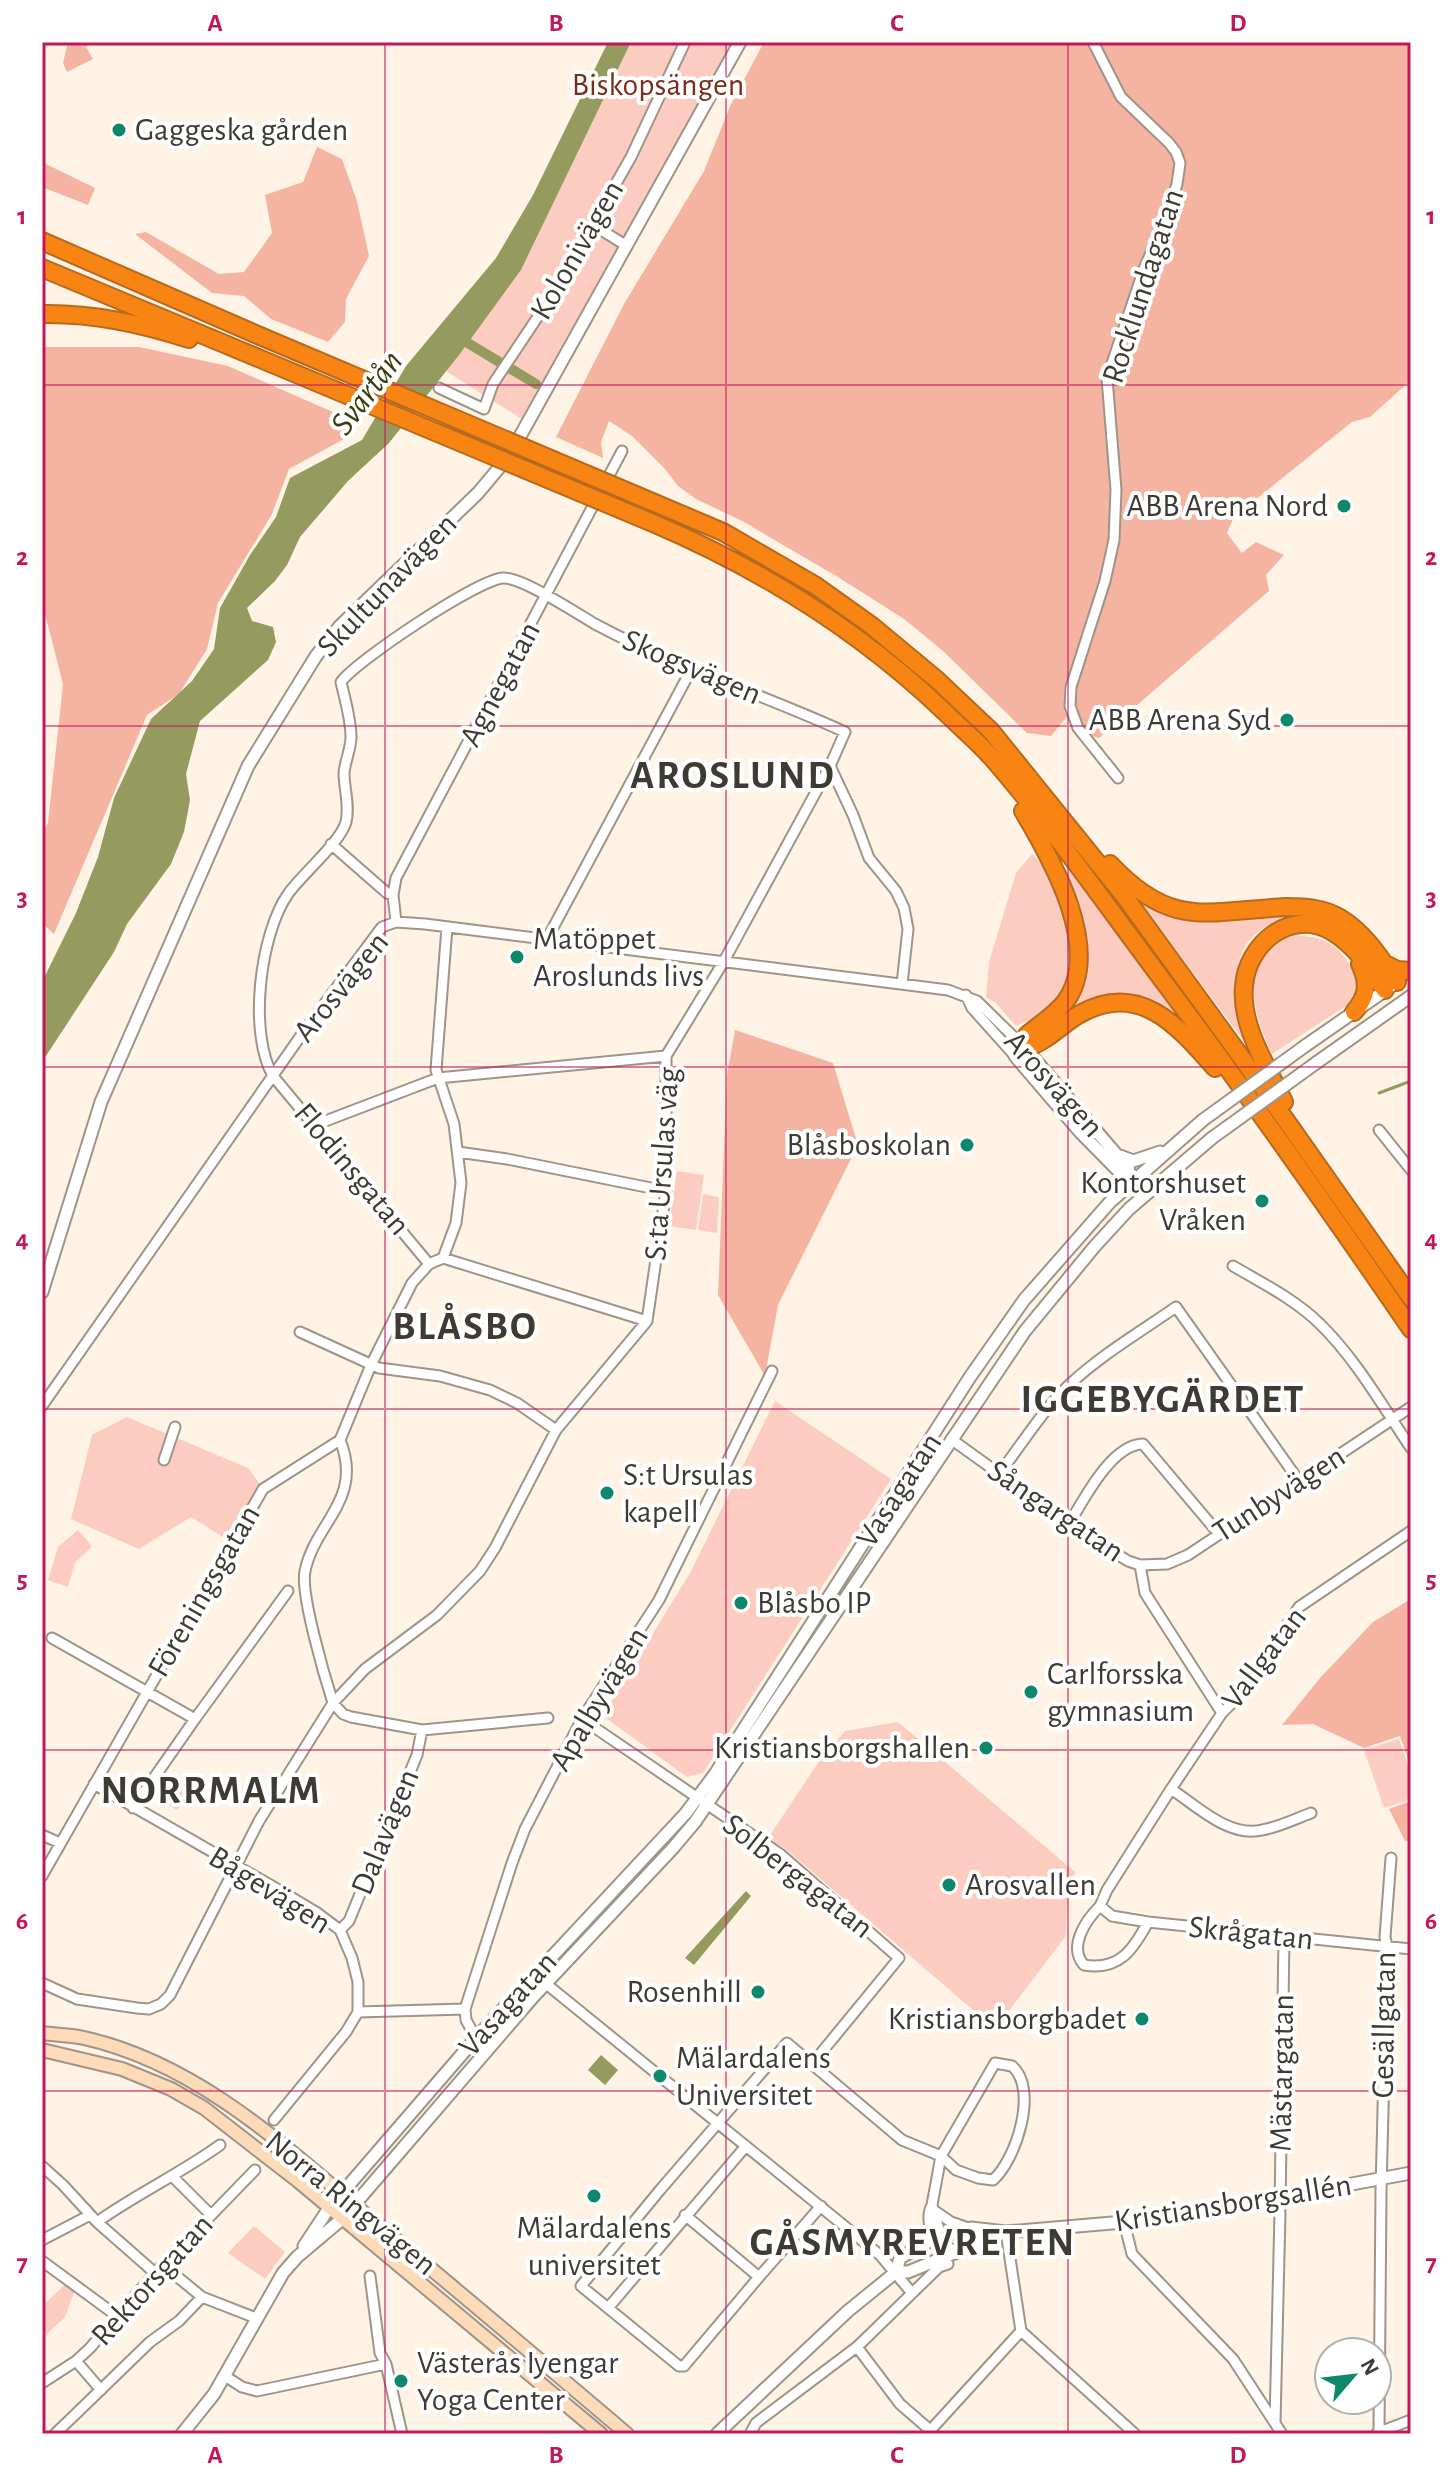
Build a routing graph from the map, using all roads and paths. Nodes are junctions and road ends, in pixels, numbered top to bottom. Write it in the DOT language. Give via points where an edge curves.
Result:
graph roads {
  1 [pos="685,42"];
  2 [pos="740,42"];
  3 [pos="1093,42"];
  4 [pos="593,225"];
  5 [pos="42,229"];
  6 [pos="42,241"];
  7 [pos="627,246"];
  8 [pos="95,264"];
  9 [pos="42,268"];
  10 [pos="42,314"];
  11 [pos="251,355"];
  12 [pos="439,388"];
  13 [pos="622,451"];
  14 [pos="546,597"];
  15 [pos="691,670"];
  16 [pos="841,730"];
  17 [pos="830,766"];
  18 [pos="1118,778"];
  19 [pos="1078,832"];
  20 [pos="331,844"];
  21 [pos="1055,850"];
  22 [pos="393,895"];
  23 [pos="396,922"];
  24 [pos="447,927"];
  25 [pos="547,939"];
  26 [pos="1359,955"];
  27 [pos="724,961"];
  28 [pos="1401,979"];
  29 [pos="902,984"];
  30 [pos="1410,996"];
  31 [pos="1394,1006"];
  32 [pos="1354,1012"];
  33 [pos="1020,1052"];
  34 [pos="666,1056"];
  35 [pos="273,1076"];
  36 [pos="438,1078"];
  37 [pos="1262,1120"];
  38 [pos="315,1125"];
  39 [pos="1293,1130"];
  40 [pos="1379,1130"];
  41 [pos="1168,1149"];
  42 [pos="458,1152"];
  43 [pos="1100,1153"];
  44 [pos="1115,1154"];
  45 [pos="1411,1170"];
  46 [pos="1132,1183"];
  47 [pos="666,1191"];
  48 [pos="1143,1196"];
  49 [pos="1110,1202"];
  50 [pos="443,1258"];
  51 [pos="429,1264"];
  52 [pos="1233,1266"];
  53 [pos="42,1292"];
  54 [pos="1411,1298"];
  55 [pos="647,1321"];
  56 [pos="1411,1329"];
  57 [pos="300,1332"];
  58 [pos="371,1365"];
  59 [pos="772,1371"];
  60 [pos="42,1406"];
  61 [pos="1411,1407"];
  62 [pos="1392,1420"];
  63 [pos="175,1427"];
  64 [pos="556,1430"];
  65 [pos="938,1430"];
  66 [pos="951,1439"];
  67 [pos="340,1440"];
  68 [pos="1411,1448"];
  69 [pos="164,1460"];
  70 [pos="999,1474"];
  71 [pos="1299,1481"];
  72 [pos="1069,1524"];
  73 [pos="1411,1531"];
  74 [pos="1219,1534"];
  75 [pos="1140,1565"];
  76 [pos="288,1591"];
  77 [pos="52,1638"];
  78 [pos="147,1691"];
  79 [pos="333,1703"];
  80 [pos="1222,1713"];
  81 [pos="548,1718"];
  82 [pos="195,1719"];
  83 [pos="582,1719"];
  84 [pos="422,1730"];
  85 [pos="94,1784"];
  86 [pos="1171,1789"];
  87 [pos="702,1802"];
  88 [pos="133,1808"];
  89 [pos="1311,1813"];
  90 [pos="42,1835"];
  91 [pos="60,1843"];
  92 [pos="1391,1858"];
  93 [pos="236,1866"];
  94 [pos="42,1876"];
  95 [pos="1101,1904"];
  96 [pos="1148,1922"];
  97 [pos="340,1930"];
  98 [pos="1284,1936"];
  99 [pos="1387,1947"];
  100 [pos="1411,1949"];
  101 [pos="534,1974"];
  102 [pos="42,1983"];
  103 [pos="545,1983"];
  104 [pos="465,2009"];
  105 [pos="358,2012"];
  106 [pos="42,2033"];
  107 [pos="476,2038"];
  108 [pos="42,2050"];
  109 [pos="812,2064"];
  110 [pos="274,2120"];
  111 [pos="717,2123"];
  112 [pos="220,2145"];
  113 [pos="746,2146"];
  114 [pos="941,2156"];
  115 [pos="42,2166"];
  116 [pos="255,2170"];
  117 [pos="1411,2173"];
  118 [pos="173,2177"];
  119 [pos="1381,2179"];
  120 [pos="341,2194"];
  121 [pos="354,2205"];
  122 [pos="821,2206"];
  123 [pos="1280,2207"];
  124 [pos="329,2208"];
  125 [pos="933,2208"];
  126 [pos="211,2215"];
  127 [pos="685,2215"];
  128 [pos="93,2218"];
  129 [pos="342,2219"];
  130 [pos="1124,2222"];
  131 [pos="971,2228"];
  132 [pos="1006,2232"];
  133 [pos="42,2240"];
  134 [pos="939,2240"];
  135 [pos="955,2251"];
  136 [pos="297,2257"];
  137 [pos="42,2261"];
  138 [pos="943,2261"];
  139 [pos="163,2265"];
  140 [pos="896,2272"];
  141 [pos="155,2273"];
  142 [pos="370,2276"];
  143 [pos="759,2277"];
  144 [pos="912,2293"];
  145 [pos="202,2297"];
  146 [pos="608,2308"];
  147 [pos="117,2316"];
  148 [pos="256,2318"];
  149 [pos="1021,2331"];
  150 [pos="857,2347"];
  151 [pos="76,2361"];
  152 [pos="386,2364"];
  153 [pos="225,2376"];
  154 [pos="42,2383"];
  155 [pos="101,2390"];
  156 [pos="1411,2420"];
  157 [pos="1275,2423"];
  158 [pos="928,2432"];
  159 [pos="1377,2433"];
  160 [pos="55,2434"];
  161 [pos="182,2434"];
  162 [pos="402,2434"];
  163 [pos="601,2434"];
  164 [pos="627,2434"];
  165 [pos="717,2434"];
  166 [pos="750,2434"];
  167 [pos="1135,2434"];
  168 [pos="1282,2434"];
  1 -- 4 [label="street, Kolonivägen"];
  2 -- 7 [label="street, Skultunavägen"];
  3 -- 18 [label="street, Rocklundagatan" via="1121,97 1169,143 1180,163 1166,218 1107,378 1116,490 1114,540 1071,687 1070,706 1078,728"];
  4 -- 7 [label="street"];
  4 -- 12 [label="street, Kolonivägen" via="493,384 484,409"];
  5 -- 8 [label="highway" via="94,257"];
  6 -- 8 [label="highway"];
  7 -- 53 [label="street, Skultunavägen" via="496,473 340,626 248,766 101,1102"];
  8 -- 19 [label="highway, bridge" via="747,545 816,586 937,680 991,731"];
  9 -- 11 [label="highway"];
  10 -- 11 [label="highway" via="126,322 244,358"];
  11 -- 21 [label="highway, bridge" via="748,568 865,643 918,687 991,757"];
  13 -- 14 [label="street, Agnegatan"];
  14 -- 15 [label="street, Skogsvägen"];
  14 -- 20 [label="street, Skogsvägen" via="518,581 491,581 448,604 346,676 341,682 351,737 344,773 346,821"];
  14 -- 22 [label="street, Agnegatan" via="396,878"];
  15 -- 16 [label="street, Skogsvägen"];
  15 -- 25 [label="street"];
  16 -- 17 [label="street, S:ta Ursulas väg" via="845,732"];
  17 -- 27 [label="street, S:ta Ursulas väg"];
  17 -- 29 [label="street" via="869,858 904,908 908,929"];
  19 -- 28 [label="highway" via="1128,881 1160,903 1192,913 1296,907 1329,912 1359,932"];
  19 -- 39 [label="highway"];
  20 -- 22 [label="street"];
  20 -- 35 [label="street" via="288,894 269,932 261,985 262,1048"];
  21 -- 33 [label="highway" via="1076,932 1076,976 1066,1001 1027,1035"];
  21 -- 37 [label="highway" via="1193,1020"];
  22 -- 23 [label="street, Agnegatan"];
  23 -- 24 [label="street, Arosvägen"];
  23 -- 35 [label="street, Arosvägen" via="382,927"];
  24 -- 25 [label="street, Arosvägen"];
  24 -- 36 [label="street"];
  25 -- 27 [label="street, Arosvägen"];
  26 -- 28 [label="highway"];
  26 -- 32 [label="highway" via="1367,987"];
  26 -- 39 [label="highway" via="1331,931 1307,923 1274,933 1249,962 1243,990 1247,1016"];
  27 -- 29 [label="street, Arosvägen"];
  27 -- 34 [label="street, S:ta Ursulas väg"];
  28 -- 30 [label="street"];
  28 -- 31 [label="street"];
  28 -- 32 [label="street, Vasagatan"];
  29 -- 33 [label="street, Arosvägen" via="948,990 977,1001"];
  30 -- 31 [label="street, Vasagatan"];
  31 -- 48 [label="street, Vasagatan, bridge" via="1212,1138"];
  32 -- 41 [label="street, Vasagatan, bridge"];
  33 -- 37 [label="highway" via="1098,1006 1140,1005 1176,1027"];
  33 -- 43 [label="street, Arosvägen"];
  33 -- 44 [label="street, Arosvägen"];
  34 -- 36 [label="street"];
  34 -- 47 [label="street, S:ta Ursulas väg"];
  35 -- 38 [label="street, Flodinsgatan"];
  35 -- 60 [label="street, Arosvägen"];
  36 -- 38 [label="street"];
  36 -- 42 [label="street"];
  37 -- 56 [label="highway"];
  38 -- 51 [label="street, Flodinsgatan"];
  39 -- 54 [label="highway"];
  40 -- 45 [label="street"];
  41 -- 44 [label="street" via="1133,1161"];
  41 -- 46 [label="street, Vasagatan"];
  42 -- 47 [label="street"];
  42 -- 50 [label="street" via="460,1200"];
  43 -- 46 [label="street, Arosvägen"];
  43 -- 49 [label="street" via="1114,1178"];
  44 -- 46 [label="street, Arosvägen" via="1128,1168"];
  46 -- 48 [label="street, Arosvägen"];
  46 -- 49 [label="street, Vasagatan"];
  47 -- 55 [label="street, S:ta Ursulas väg"];
  48 -- 66 [label="street, Vasagatan" via="1025,1331"];
  49 -- 65 [label="street, Vasagatan" via="1024,1300"];
  50 -- 51 [label="street"];
  50 -- 55 [label="street, Flodinsgatan"];
  51 -- 58 [label="street" via="412,1283"];
  52 -- 62 [label="street" via="1319,1322"];
  55 -- 64 [label="street"];
  57 -- 58 [label="street"];
  58 -- 64 [label="street" via="490,1390"];
  58 -- 67 [label="street"];
  59 -- 83 [label="street, Apalbyvägen" via="659,1600"];
  61 -- 62 [label="street, Tunbyvägen"];
  62 -- 68 [label="street"];
  62 -- 71 [label="street, Tunbyvägen"];
  63 -- 69 [label="street"];
  64 -- 79 [label="street" via="480,1571 437,1615 365,1669"];
  65 -- 66 [label="street"];
  65 -- 87 [label="street, Vasagatan" via="715,1774"];
  66 -- 70 [label="street, Sångargatan"];
  66 -- 87 [label="street, Vasagatan"];
  67 -- 78 [label="street, Föreningsgatan" via="263,1489"];
  67 -- 79 [label="street" via="347,1461 341,1498 308,1562 303,1584"];
  70 -- 71 [label="street" via="1070,1385 1176,1307"];
  70 -- 72 [label="street, Sångargatan"];
  71 -- 74 [label="street, Tunbyvägen"];
  72 -- 74 [label="street" via="1110,1464 1126,1448 1143,1444"];
  72 -- 75 [label="street, Sångargatan"];
  73 -- 80 [label="street, Vallgatan" via="1299,1607"];
  74 -- 75 [label="street, Tunbyvägen" via="1167,1564"];
  75 -- 80 [label="street, Sångargatan" via="1145,1593"];
  76 -- 82 [label="street"];
  77 -- 78 [label="street"];
  78 -- 82 [label="street"];
  78 -- 85 [label="street, Föreningsgatan"];
  79 -- 84 [label="street" via="351,1717"];
  79 -- 93 [label="street"];
  80 -- 86 [label="street, Vallgatan"];
  81 -- 84 [label="street"];
  82 -- 88 [label="street"];
  83 -- 87 [label="street, Solbergagatan"];
  83 -- 104 [label="street, Apalbyvägen" via="516,1851"];
  84 -- 97 [label="street, Dalavägen" via="417,1755 349,1921"];
  85 -- 88 [label="street, Bågevägen"];
  85 -- 91 [label="street, Föreningsgatan"];
  86 -- 89 [label="street" via="1244,1832"];
  86 -- 95 [label="street, Vallgatan"];
  87 -- 101 [label="street, Vasagatan"];
  87 -- 103 [label="street, Vasagatan" via="673,1848"];
  87 -- 109 [label="street, Solbergagatan" via="780,1854 899,1958"];
  88 -- 93 [label="street, Bågevägen"];
  90 -- 91 [label="street"];
  91 -- 94 [label="street, Föreningsgatan"];
  92 -- 99 [label="street, Gesällgatan"];
  93 -- 97 [label="street, Bågevägen"];
  93 -- 102 [label="street" via="178,1983 161,2004 149,2009 104,2004"];
  95 -- 96 [label="street, Skrågatan" via="1112,1916"];
  95 -- 96 [label="street, Vallgatan" via="1076,1945 1084,1965 1117,1962"];
  96 -- 98 [label="street, Skrågatan"];
  97 -- 105 [label="street, Bågevägen" via="358,1982"];
  98 -- 99 [label="street, Skrågatan"];
  98 -- 123 [label="street, Mästargatan"];
  99 -- 100 [label="street, Skrågatan"];
  99 -- 119 [label="street, Gesällgatan"];
  101 -- 103 [label="street"];
  101 -- 107 [label="street, Vasagatan"];
  103 -- 111 [label="street"];
  103 -- 121 [label="street, Vasagatan"];
  104 -- 105 [label="street"];
  104 -- 107 [label="street"];
  105 -- 110 [label="street"];
  106 -- 120 [label="main road, Norra Ringvägen" via="85,2038 192,2082"];
  107 -- 120 [label="street, Vasagatan"];
  108 -- 124 [label="main road, Norra Ringvägen" via="122,2069 171,2089 243,2136"];
  109 -- 111 [label="street" via="787,2043"];
  109 -- 114 [label="street" via="902,2140"];
  111 -- 113 [label="street"];
  111 -- 146 [label="street" via="581,2286"];
  112 -- 118 [label="street"];
  113 -- 122 [label="street"];
  113 -- 127 [label="street"];
  114 -- 114 [label="street" via="956,2170 978,2178 993,2180 1003,2171 1021,2128 1017,2070 995,2063"];
  114 -- 125 [label="street"];
  115 -- 128 [label="street"];
  116 -- 126 [label="street, Rektorsgatan"];
  117 -- 119 [label="street, Kristiansborgsallén"];
  118 -- 126 [label="street"];
  118 -- 128 [label="street"];
  119 -- 123 [label="street, Kristiansborgsallén"];
  119 -- 159 [label="street, Gesällgatan"];
  120 -- 121 [label="main road, Norra Ringvägen"];
  120 -- 124 [label="street, Vasagatan"];
  121 -- 129 [label="street, Vasagatan"];
  121 -- 164 [label="main road, Norra Ringvägen"];
  122 -- 140 [label="street"];
  122 -- 143 [label="street"];
  123 -- 130 [label="street, Kristiansborgsallén"];
  123 -- 157 [label="street, Mästargatan"];
  124 -- 129 [label="main road, Norra Ringvägen"];
  124 -- 136 [label="street, Vasagatan"];
  125 -- 131 [label="street" via="951,2222"];
  125 -- 134 [label="street"];
  126 -- 139 [label="street, Rektorsgatan"];
  127 -- 143 [label="street"];
  127 -- 146 [label="street"];
  128 -- 133 [label="street"];
  128 -- 141 [label="street"];
  129 -- 136 [label="street, Vasagatan"];
  129 -- 163 [label="main road, Norra Ringvägen"];
  130 -- 132 [label="street, Kristiansborgsallén"];
  130 -- 157 [label="street" via="1132,2254 1233,2359"];
  131 -- 132 [label="street, Kristiansborgsallén"];
  131 -- 134 [label="street, Kristiansborgsallén"];
  132 -- 135 [label="street, Kristiansborgsallén"];
  132 -- 149 [label="street"];
  134 -- 135 [label="street"];
  134 -- 138 [label="street"];
  134 -- 140 [label="street, Kristiansborgsallén" via="900,2258"];
  135 -- 138 [label="street, Kristiansborgsallén"];
  136 -- 148 [label="street, Vasagatan"];
  137 -- 147 [label="street"];
  138 -- 140 [label="street, Kristiansborgsallén"];
  138 -- 144 [label="street, Kristiansborgsallén"];
  139 -- 141 [label="street, Rektorsgatan"];
  139 -- 145 [label="street"];
  140 -- 144 [label="street"];
  140 -- 165 [label="street, Kristiansborgsallén"];
  141 -- 147 [label="street, Rektorsgatan"];
  142 -- 152 [label="street"];
  143 -- 146 [label="street" via="684,2366"];
  144 -- 150 [label="street, Kristiansborgsallén"];
  145 -- 148 [label="street"];
  145 -- 155 [label="street"];
  147 -- 151 [label="street, Rektorsgatan"];
  148 -- 153 [label="street, Vasagatan"];
  149 -- 158 [label="street"];
  149 -- 167 [label="street"];
  150 -- 158 [label="street"];
  150 -- 166 [label="street, Kristiansborgsallén" via="756,2423"];
  151 -- 154 [label="street, Rektorsgatan"];
  151 -- 155 [label="street"];
  152 -- 153 [label="street" via="257,2391"];
  152 -- 162 [label="street"];
  153 -- 161 [label="street, Vasagatan"];
  155 -- 160 [label="street"];
  156 -- 159 [label="street"];
  157 -- 168 [label="street"];
}
